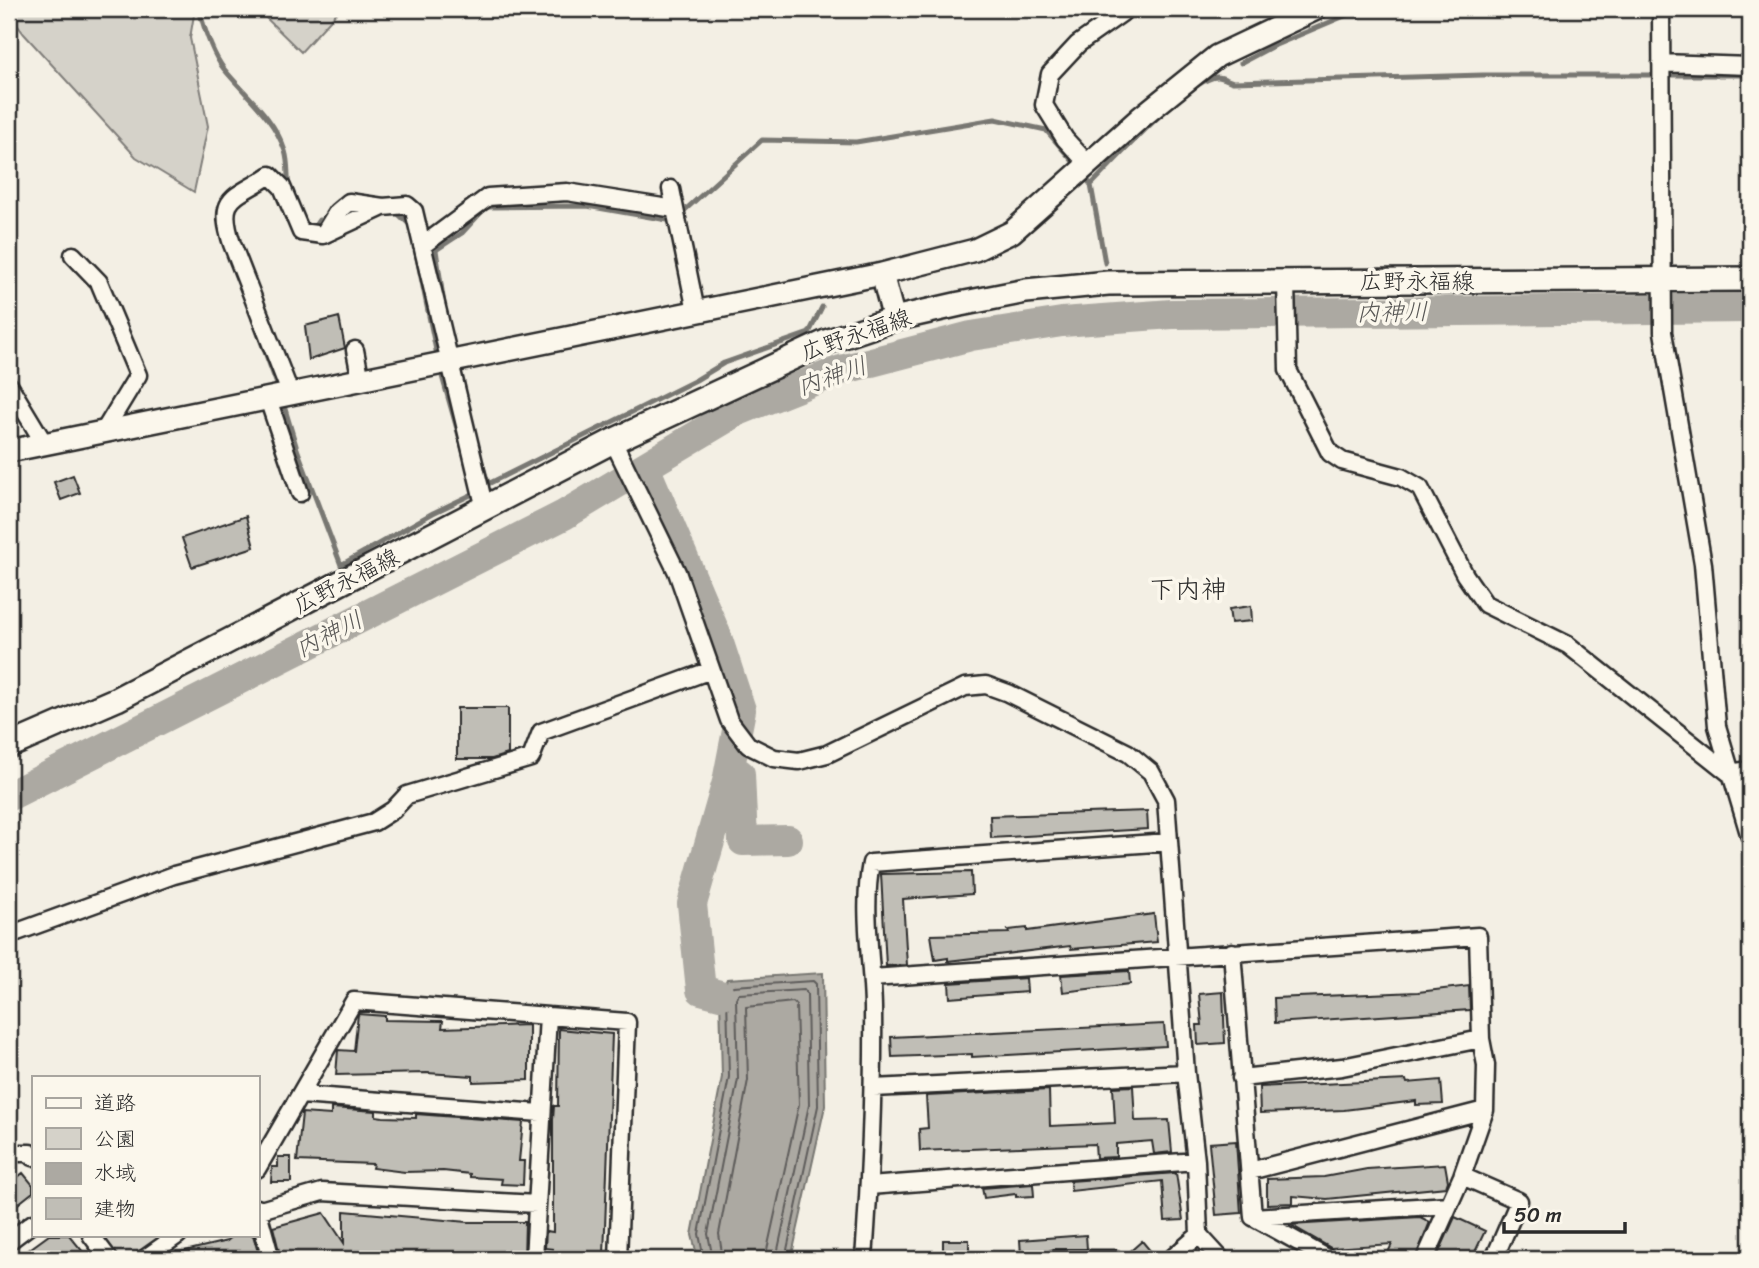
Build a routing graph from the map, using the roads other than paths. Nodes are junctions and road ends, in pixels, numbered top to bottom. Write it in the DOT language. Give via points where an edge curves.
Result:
graph roads {
  1 [pos="1317,9"];
  2 [pos="1661,9"];
  3 [pos="1122,13"];
  4 [pos="1661,63"];
  5 [pos="1750,66"];
  6 [pos="1089,165"];
  7 [pos="671,189"];
  8 [pos="675,209"];
  9 [pos="422,246"];
  10 [pos="73,255"];
  11 [pos="882,274"];
  12 [pos="1750,279"];
  13 [pos="1663,281"];
  14 [pos="1286,282"];
  15 [pos="696,311"];
  16 [pos="894,319"];
  17 [pos="355,350"];
  18 [pos="448,362"];
  19 [pos="361,381"];
  20 [pos="9,385"];
  21 [pos="291,394"];
  22 [pos="268,399"];
  23 [pos="104,431"];
  24 [pos="44,443"];
  25 [pos="616,446"];
  26 [pos="9,452"];
  27 [pos="300,493"];
  28 [pos="485,509"];
  29 [pos="711,670"];
  30 [pos="9,746"];
  31 [pos="1750,770"];
  32 [pos="1729,773"];
  33 [pos="1750,837"];
  34 [pos="1169,842"];
  35 [pos="9,935"];
  36 [pos="1231,952"];
  37 [pos="1179,956"];
  38 [pos="872,978"];
  39 [pos="548,1016"];
  40 [pos="1481,1039"];
  41 [pos="1186,1073"];
  42 [pos="1241,1078"];
  43 [pos="873,1088"];
  44 [pos="301,1095"];
  45 [pos="1485,1110"];
  46 [pos="541,1113"];
  47 [pos="9,1153"];
  48 [pos="32,1156"];
  49 [pos="1196,1161"];
  50 [pos="259,1166"];
  51 [pos="1250,1171"];
  52 [pos="1462,1176"];
  53 [pos="869,1186"];
  54 [pos="537,1204"];
  55 [pos="1448,1205"];
  56 [pos="259,1209"];
  57 [pos="259,1217"];
  58 [pos="1253,1217"];
  59 [pos="32,1224"];
  60 [pos="1199,1235"];
  61 [pos="92,1236"];
  62 [pos="177,1236"];
  63 [pos="9,1241"];
  64 [pos="109,1259"];
  65 [pos="144,1259"];
  66 [pos="271,1259"];
  67 [pos="534,1259"];
  68 [pos="618,1259"];
  69 [pos="864,1259"];
  70 [pos="1054,1259"];
  71 [pos="1115,1259"];
  72 [pos="1171,1259"];
  73 [pos="1222,1259"];
  74 [pos="1329,1259"];
  75 [pos="1425,1259"];
  76 [pos="1494,1259"];
  1 -- 6 [label="street" via="1217,56"];
  2 -- 4 [label="street"];
  3 -- 6 [label="street" via="1078,44 1050,74 1044,105"];
  4 -- 5 [label="street"];
  4 -- 13 [label="street"];
  6 -- 11 [label="street" via="1012,232 975,250"];
  7 -- 8 [label="street"];
  8 -- 9 [label="street" via="568,192 488,197"];
  8 -- 15 [label="street"];
  9 -- 18 [label="street"];
  9 -- 21 [label="street" via="414,211 407,205 383,207 323,235 301,232 282,187 270,175 234,195 224,220"];
  10 -- 23 [label="street" via="99,282 138,375"];
  11 -- 15 [label="street"];
  11 -- 16 [label="street"];
  12 -- 13 [label="main road, 広野永福線"];
  13 -- 14 [label="main road, 広野永福線"];
  13 -- 32 [label="street" via="1663,332 1703,564 1717,726"];
  14 -- 16 [label="main road, 広野永福線" via="1108,283 1026,292"];
  14 -- 32 [label="street" via="1288,370 1331,453 1420,488 1485,604 1568,645"];
  15 -- 18 [label="street"];
  16 -- 25 [label="main road, 広野永福線" via="826,342"];
  17 -- 19 [label="street"];
  18 -- 19 [label="street"];
  18 -- 28 [label="street"];
  19 -- 21 [label="street"];
  20 -- 24 [label="street"];
  21 -- 22 [label="street"];
  22 -- 23 [label="street"];
  22 -- 27 [label="street"];
  23 -- 24 [label="street"];
  24 -- 26 [label="street"];
  25 -- 28 [label="main road, 広野永福線"];
  25 -- 29 [label="street" via="677,572"];
  28 -- 30 [label="main road, 広野永福線" via="117,699"];
  29 -- 34 [label="street" via="729,720 748,745 774,758 799,761 827,754 965,687 986,685 1008,693 1128,753 1151,772 1166,800"];
  29 -- 35 [label="street" via="541,732 531,758 407,795 374,822 174,875"];
  31 -- 32 [label="street"];
  32 -- 33 [label="street"];
  34 -- 37 [label="street"];
  34 -- 38 [label="street" via="870,863"];
  36 -- 37 [label="street"];
  36 -- 40 [label="street" via="1478,936"];
  36 -- 42 [label="street"];
  37 -- 38 [label="street"];
  37 -- 41 [label="street"];
  38 -- 43 [label="street"];
  39 -- 44 [label="street" via="354,1001"];
  39 -- 46 [label="street"];
  39 -- 68 [label="street" via="627,1022"];
  40 -- 42 [label="street" via="1342,1067"];
  40 -- 45 [label="street" via="1486,1065"];
  41 -- 43 [label="street"];
  41 -- 49 [label="street"];
  42 -- 51 [label="street"];
  43 -- 53 [label="street"];
  44 -- 46 [label="street"];
  44 -- 50 [label="street"];
  45 -- 51 [label="street"];
  45 -- 52 [label="street"];
  46 -- 54 [label="street"];
  47 -- 48 [label="street"];
  49 -- 53 [label="street"];
  49 -- 60 [label="street"];
  51 -- 58 [label="street"];
  52 -- 55 [label="street"];
  52 -- 76 [label="street" via="1519,1202"];
  53 -- 69 [label="street"];
  54 -- 56 [label="street" via="322,1192"];
  54 -- 67 [label="street"];
  55 -- 58 [label="street"];
  55 -- 75 [label="street"];
  57 -- 66 [label="street"];
  58 -- 74 [label="street"];
  59 -- 63 [label="street"];
  60 -- 72 [label="street"];
  60 -- 73 [label="street"];
  61 -- 64 [label="street"];
  62 -- 65 [label="street"];
  70 -- 71 [label="street"];
}
